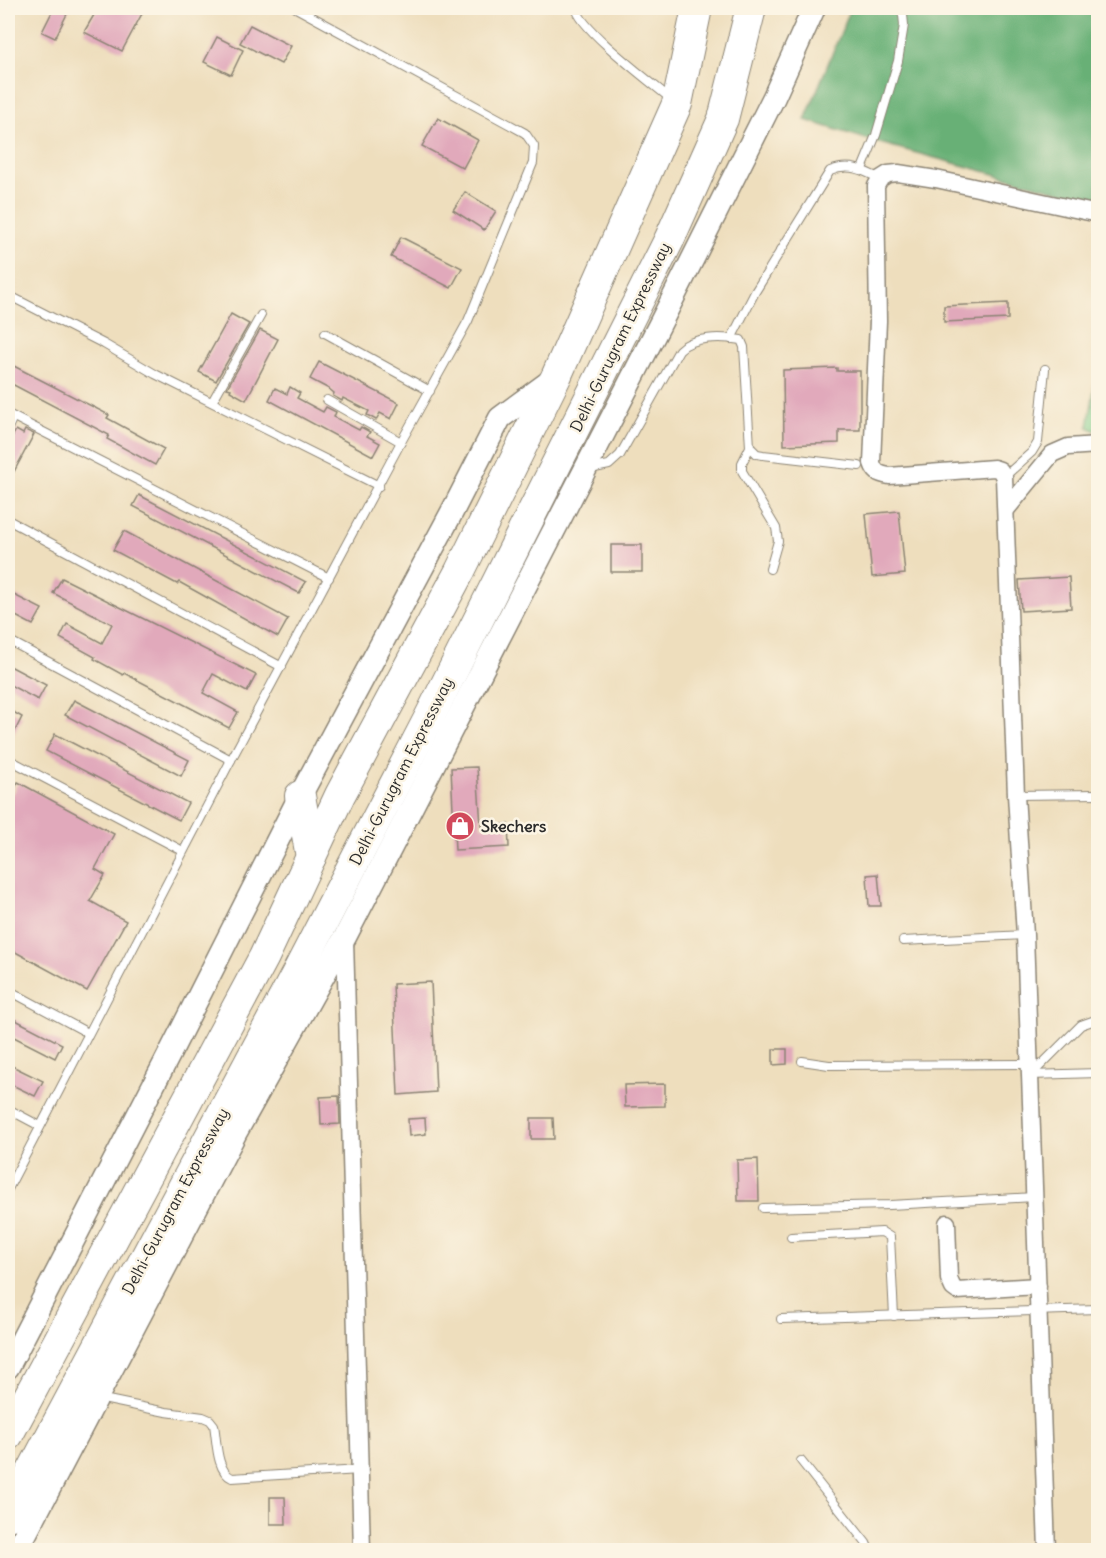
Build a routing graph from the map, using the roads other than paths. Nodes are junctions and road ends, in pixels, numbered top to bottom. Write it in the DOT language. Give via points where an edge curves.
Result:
graph roads {
  1 [pos="296,8"];
  2 [pos="576,8"];
  3 [pos="697,8"];
  4 [pos="751,8"];
  5 [pos="814,8"];
  6 [pos="899,8"];
  7 [pos="676,104"];
  8 [pos="862,170"];
  9 [pos="880,179"];
  10 [pos="1098,214"];
  11 [pos="8,295"];
  12 [pos="261,315"];
  13 [pos="325,333"];
  14 [pos="731,339"];
  15 [pos="1045,369"];
  16 [pos="556,376"];
  17 [pos="430,391"];
  18 [pos="327,400"];
  19 [pos="212,402"];
  20 [pos="10,415"];
  21 [pos="8,428"];
  22 [pos="401,442"];
  23 [pos="1098,445"];
  24 [pos="750,447"];
  25 [pos="859,466"];
  26 [pos="586,469"];
  27 [pos="1004,477"];
  28 [pos="379,486"];
  29 [pos="1006,510"];
  30 [pos="8,520"];
  31 [pos="770,569"];
  32 [pos="329,578"];
  33 [pos="8,640"];
  34 [pos="282,667"];
  35 [pos="8,759"];
  36 [pos="231,760"];
  37 [pos="1098,794"];
  38 [pos="1016,795"];
  39 [pos="300,796"];
  40 [pos="183,851"];
  41 [pos="311,857"];
  42 [pos="1025,935"];
  43 [pos="345,937"];
  44 [pos="903,941"];
  45 [pos="8,990"];
  46 [pos="1098,1019"];
  47 [pos="88,1033"];
  48 [pos="802,1061"];
  49 [pos="1030,1070"];
  50 [pos="1098,1073"];
  51 [pos="8,1109"];
  52 [pos="40,1126"];
  53 [pos="8,1189"];
  54 [pos="1034,1197"];
  55 [pos="763,1208"];
  56 [pos="947,1223"];
  57 [pos="791,1237"];
  58 [pos="1038,1286"];
  59 [pos="1098,1309"];
  60 [pos="1040,1312"];
  61 [pos="894,1316"];
  62 [pos="781,1319"];
  63 [pos="8,1367"];
  64 [pos="97,1398"];
  65 [pos="8,1435"];
  66 [pos="801,1461"];
  67 [pos="360,1470"];
  68 [pos="8,1516"];
  69 [pos="17,1551"];
  70 [pos="362,1551"];
  71 [pos="869,1551"];
  72 [pos="1047,1551"];
  1 -- 17 [label="lane" via="525,134 534,146 532,163 468,321"];
  2 -- 7 [label="lane" via="590,29"];
  3 -- 7 [label="highway"];
  4 -- 68 [label="highway, Delhi-Gurugram Expressway" via="723,120 669,240 298,971"];
  5 -- 26 [label="main road" via="774,97"];
  6 -- 8 [label="lane" via="904,25 898,62"];
  7 -- 16 [label="highway"];
  8 -- 9 [label="lane"];
  8 -- 14 [label="lane" via="846,167 831,171 755,292"];
  9 -- 10 [label="street" via="898,173 936,179"];
  9 -- 27 [label="street" via="876,186 878,321 872,463 875,472 889,476 994,468"];
  11 -- 19 [label="lane"];
  12 -- 19 [label="lane"];
  13 -- 17 [label="lane"];
  14 -- 24 [label="lane" via="741,340 744,347"];
  14 -- 26 [label="lane" via="685,344 620,455 609,465"];
  15 -- 27 [label="lane" via="1038,442"];
  16 -- 39 [label="main road" via="500,418"];
  16 -- 41 [label="highway"];
  17 -- 22 [label="lane"];
  18 -- 22 [label="lane"];
  19 -- 28 [label="lane"];
  20 -- 21 [label="lane"];
  20 -- 32 [label="lane"];
  22 -- 28 [label="lane"];
  23 -- 29 [label="street" via="1068,447 1052,453"];
  24 -- 25 [label="lane" via="757,454"];
  24 -- 31 [label="lane" via="742,471 776,528 778,541"];
  26 -- 43 [label="main road"];
  27 -- 29 [label="street"];
  28 -- 32 [label="lane"];
  29 -- 38 [label="street"];
  30 -- 34 [label="lane"];
  32 -- 34 [label="lane"];
  33 -- 36 [label="lane"];
  34 -- 36 [label="lane"];
  35 -- 40 [label="lane"];
  36 -- 40 [label="lane"];
  37 -- 38 [label="lane"];
  38 -- 42 [label="street"];
  39 -- 41 [label="highway"];
  39 -- 63 [label="main road"];
  40 -- 47 [label="lane"];
  41 -- 65 [label="highway" via="264,957"];
  42 -- 44 [label="lane"];
  42 -- 49 [label="street"];
  43 -- 64 [label="main road" via="277,1056"];
  43 -- 67 [label="street"];
  45 -- 47 [label="lane"];
  46 -- 49 [label="lane" via="1081,1025"];
  47 -- 52 [label="lane"];
  48 -- 49 [label="lane"];
  49 -- 50 [label="lane"];
  49 -- 54 [label="street"];
  51 -- 52 [label="lane"];
  52 -- 53 [label="lane"];
  54 -- 55 [label="lane"];
  54 -- 58 [label="street"];
  56 -- 58 [label="street" via="952,1288 957,1291"];
  57 -- 61 [label="lane" via="888,1234"];
  58 -- 60 [label="street"];
  59 -- 60 [label="lane"];
  60 -- 61 [label="lane"];
  60 -- 72 [label="street"];
  61 -- 62 [label="lane"];
  64 -- 67 [label="lane" via="210,1420 221,1467 232,1478"];
  64 -- 69 [label="main road"];
  66 -- 71 [label="lane"];
  67 -- 70 [label="street"];
}
